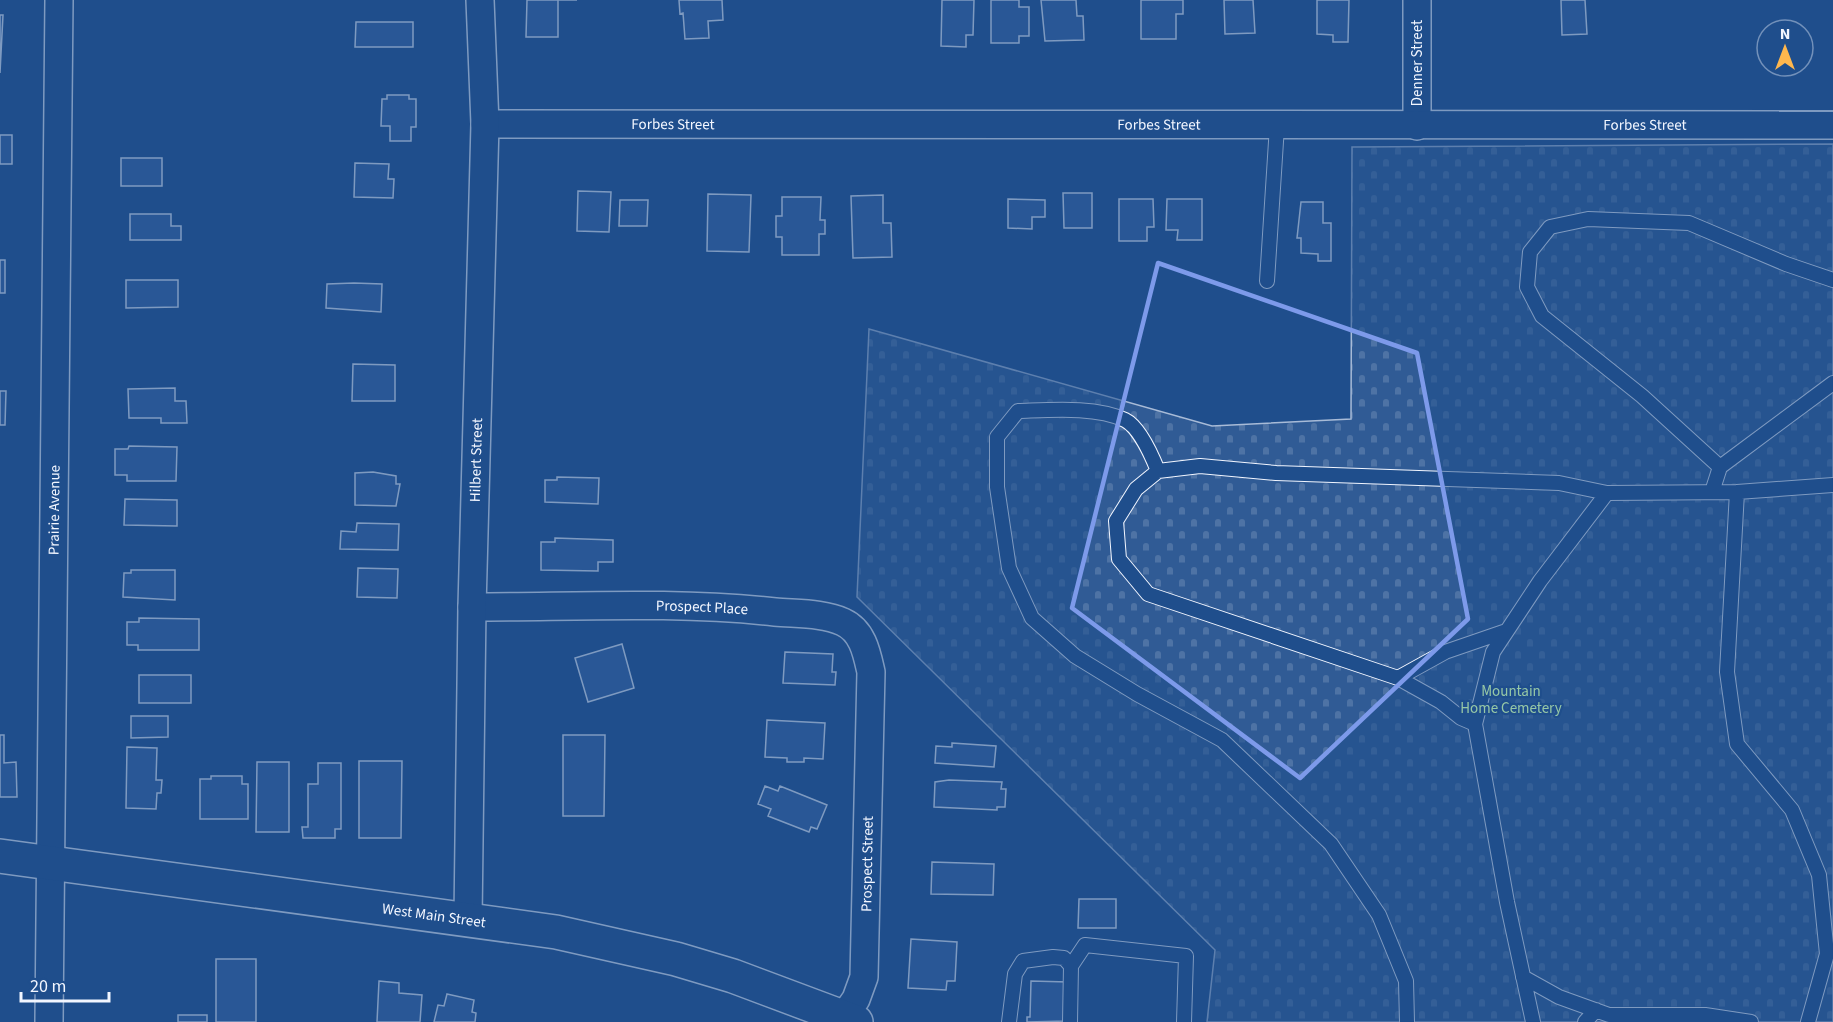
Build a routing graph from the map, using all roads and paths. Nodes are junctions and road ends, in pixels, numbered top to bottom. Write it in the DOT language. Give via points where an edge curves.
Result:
graph roads {
  1 [pos="59,0"];
  2 [pos="480,0"];
  3 [pos="1417,0"];
  4 [pos="485,124"];
  5 [pos="1833,125"];
  6 [pos="1276,126"];
  7 [pos="1417,126"];
  8 [pos="1833,280"];
  9 [pos="1267,281"];
  10 [pos="1833,382"];
  11 [pos="1720,467"];
  12 [pos="1158,471"];
  13 [pos="1833,484"];
  14 [pos="1606,492"];
  15 [pos="1712,492"];
  16 [pos="1737,492"];
  17 [pos="472,607"];
  18 [pos="1506,631"];
  19 [pos="1398,678"];
  20 [pos="871,700"];
  21 [pos="1476,724"];
  22 [pos="0,856"];
  23 [pos="53,863"];
  24 [pos="468,920"];
  25 [pos="1071,966"];
  26 [pos="1523,977"];
  27 [pos="1596,1010"];
  28 [pos="847,1020"];
  29 [pos="49,1022"];
  30 [pos="1010,1022"];
  31 [pos="1070,1022"];
  32 [pos="1184,1022"];
  33 [pos="1407,1022"];
  34 [pos="1533,1022"];
  35 [pos="1585,1022"];
  36 [pos="1751,1022"];
  37 [pos="1808,1022"];
  1 -- 23 [label="street, Prairie Avenue"];
  2 -- 4 [label="street, Hilbert Street"];
  3 -- 7 [label="street, Denner Street"];
  4 -- 6 [label="street, Forbes Street"];
  4 -- 17 [label="street, Hilbert Street"];
  5 -- 7 [label="street, Forbes Street"];
  6 -- 7 [label="street, Forbes Street"];
  6 -- 9 [label="lane"];
  8 -- 11 [label="lane" via="1689,223 1588,219 1550,228 1530,252 1527,287 1542,316 1642,396"];
  10 -- 11 [label="lane"];
  11 -- 15 [label="lane"];
  12 -- 14 [label="lane" via="1200,466 1288,474 1559,483"];
  12 -- 19 [label="lane" via="1136,489 1116,521 1119,559 1148,594"];
  12 -- 33 [label="lane" via="1149,448 1127,421 1077,409 1018,411 997,437 997,487 1009,568 1032,618 1075,656 1222,740 1331,844 1379,915 1406,981"];
  13 -- 16 [label="lane"];
  14 -- 15 [label="lane"];
  14 -- 18 [label="lane"];
  15 -- 16 [label="lane"];
  16 -- 37 [label="lane" via="1727,672 1737,744 1792,810 1819,875 1827,954"];
  17 -- 20 [label="street, Prospect Place" via="723,606 822,617 844,623 864,645 871,672"];
  17 -- 24 [label="street, Hilbert Street"];
  18 -- 19 [label="lane" via="1445,652"];
  18 -- 21 [label="lane" via="1492,652"];
  19 -- 21 [label="lane"];
  20 -- 28 [label="street, Prospect Street" via="864,977"];
  21 -- 26 [label="lane"];
  22 -- 23 [label="main road, West Main Street"];
  23 -- 24 [label="main road, West Main Street"];
  23 -- 29 [label="street, Prairie Avenue"];
  24 -- 28 [label="main road, West Main Street" via="555,932 667,957 733,976"];
  25 -- 30 [label="lane" via="1064,958 1053,957 1023,962 1015,974"];
  25 -- 31 [label="lane"];
  25 -- 32 [label="lane" via="1085,945 1186,956"];
  26 -- 27 [label="lane" via="1559,997"];
  26 -- 34 [label="lane"];
  27 -- 35 [label="lane"];
  27 -- 36 [label="lane" via="1609,1015 1705,1015"];
}
